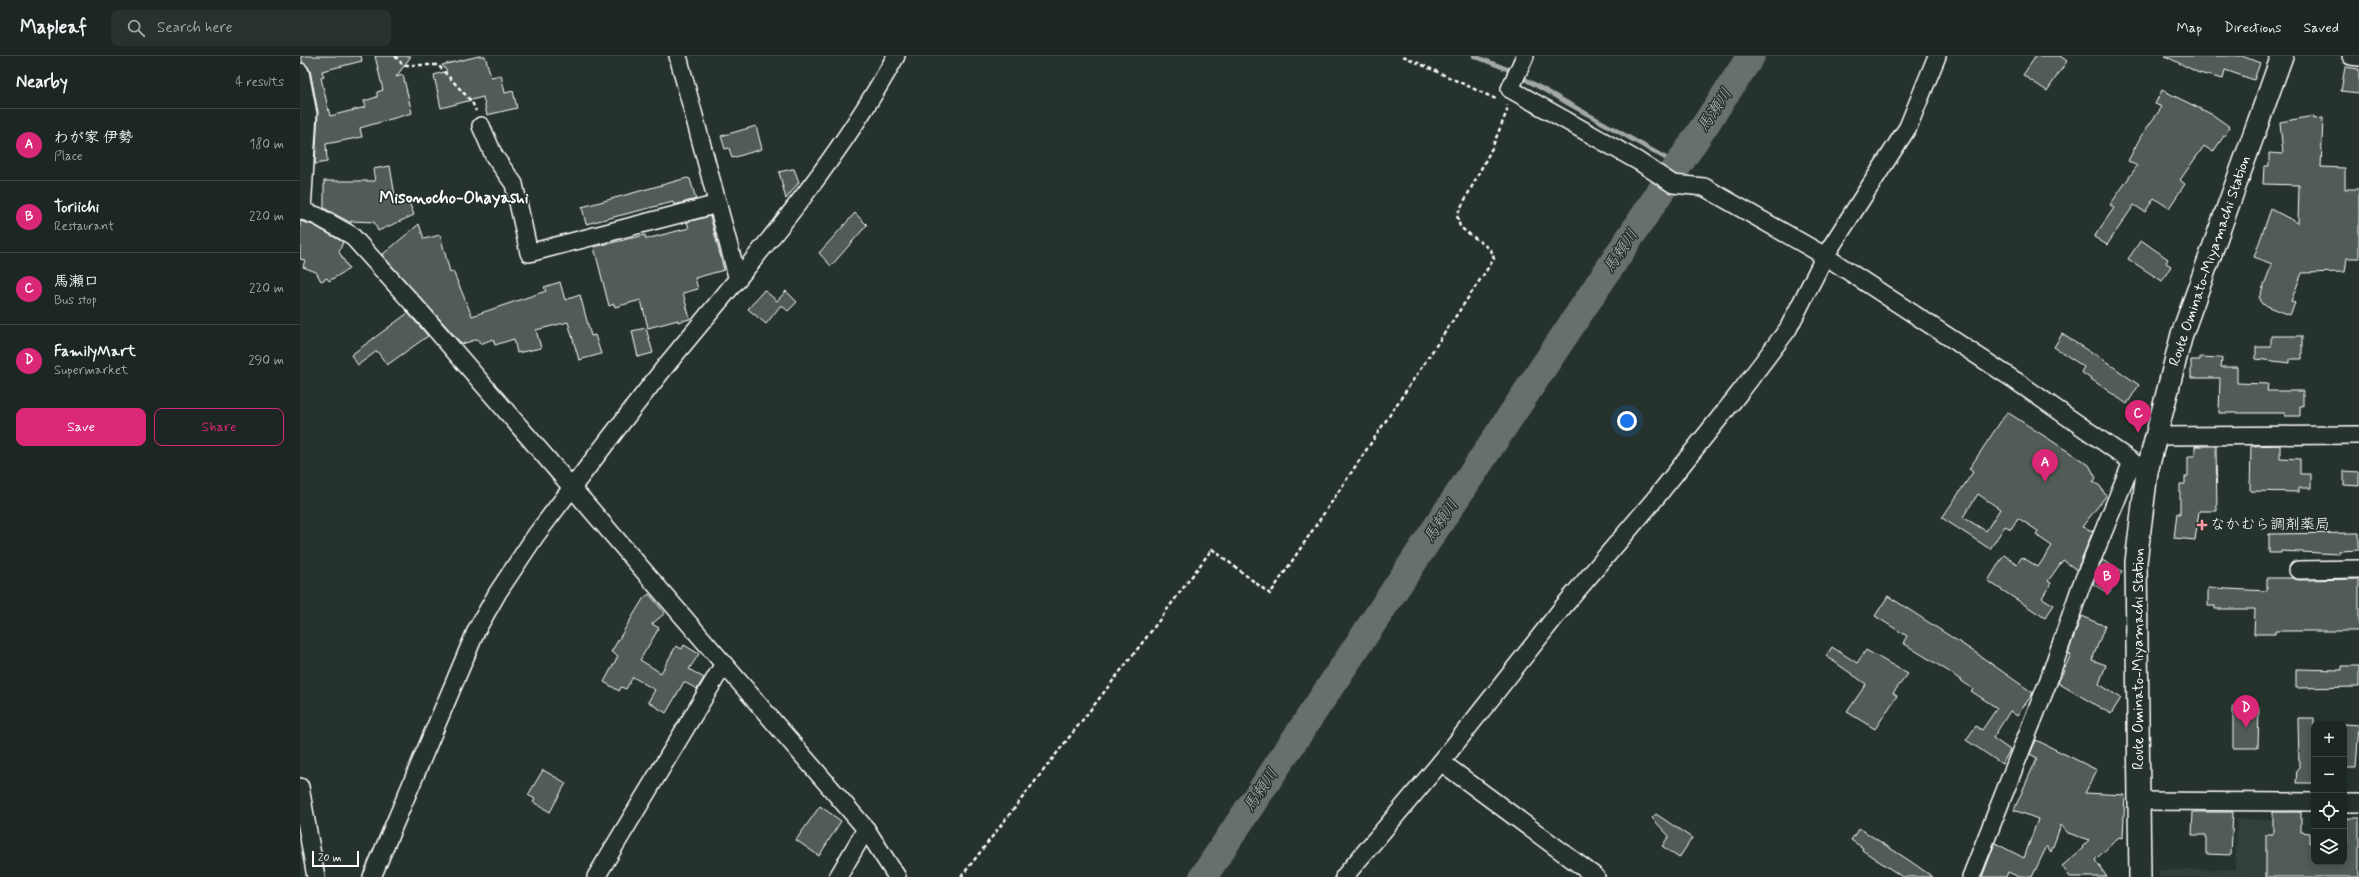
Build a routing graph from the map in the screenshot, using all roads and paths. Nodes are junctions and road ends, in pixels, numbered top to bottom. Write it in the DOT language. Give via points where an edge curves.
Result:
graph roads {
  1 [pos="395,56"];
  2 [pos="678,56"];
  3 [pos="896,56"];
  4 [pos="1403,56"];
  5 [pos="1937,56"];
  6 [pos="2282,56"];
  7 [pos="2351,56"];
  8 [pos="2359,57"];
  9 [pos="1523,61"];
  10 [pos="300,72"];
  11 [pos="1499,100"];
  12 [pos="1506,101"];
  13 [pos="481,126"];
  14 [pos="718,204"];
  15 [pos="301,211"];
  16 [pos="1825,256"];
  17 [pos="738,280"];
  18 [pos="2359,435"];
  19 [pos="2155,436"];
  20 [pos="2140,467"];
  21 [pos="572,489"];
  22 [pos="2359,569"];
  23 [pos="2298,570"];
  24 [pos="724,664"];
  25 [pos="1441,762"];
  26 [pos="300,787"];
  27 [pos="2140,801"];
  28 [pos="2311,802"];
  29 [pos="2347,803"];
  30 [pos="2359,803"];
  31 [pos="866,829"];
  32 [pos="316,877"];
  33 [pos="372,877"];
  34 [pos="596,877"];
  35 [pos="838,877"];
  36 [pos="898,877"];
  37 [pos="961,877"];
  38 [pos="1344,877"];
  39 [pos="1596,877"];
  40 [pos="1971,877"];
  41 [pos="2140,877"];
  1 -- 13 [label="path" via="403,65 438,65 472,102"];
  2 -- 14 [label="street"];
  3 -- 17 [label="street" via="864,111 817,180"];
  4 -- 11 [label="path" via="1492,99"];
  5 -- 16 [label="street" via="1908,127"];
  6 -- 19 [label="main road, Route Ominato-Miyamachi Station" via="2182,334"];
  7 -- 8 [label="street"];
  9 -- 16 [label="street" via="1510,89 1673,184 1704,187"];
  10 -- 15 [label="street" via="308,114"];
  12 -- 37 [label="path" via="1507,111 1492,148 1457,214 1460,227 1491,250 1494,259 1270,594 1212,550"];
  13 -- 14 [label="street" via="494,156 514,184 529,253"];
  14 -- 17 [label="street"];
  15 -- 21 [label="street" via="317,216 351,235 425,317"];
  16 -- 20 [label="street" via="2016,381"];
  16 -- 25 [label="street" via="1788,329 1741,391 1654,500 1563,607"];
  17 -- 21 [label="street" via="669,362"];
  18 -- 19 [label="street"];
  19 -- 20 [label="main road, Route Ominato-Miyamachi Station"];
  20 -- 27 [label="main road, Route Ominato-Miyamachi Station" via="2136,562"];
  20 -- 40 [label="street" via="2081,586 2048,682"];
  21 -- 24 [label="street"];
  21 -- 33 [label="street" via="517,562 477,630"];
  22 -- 23 [label="street"];
  24 -- 31 [label="street"];
  24 -- 34 [label="street"];
  25 -- 38 [label="street"];
  25 -- 39 [label="street"];
  26 -- 32 [label="street"];
  27 -- 28 [label="street"];
  27 -- 41 [label="main road, Route Ominato-Miyamachi Station"];
  29 -- 30 [label="street"];
  31 -- 35 [label="street"];
  31 -- 36 [label="street"];
}
